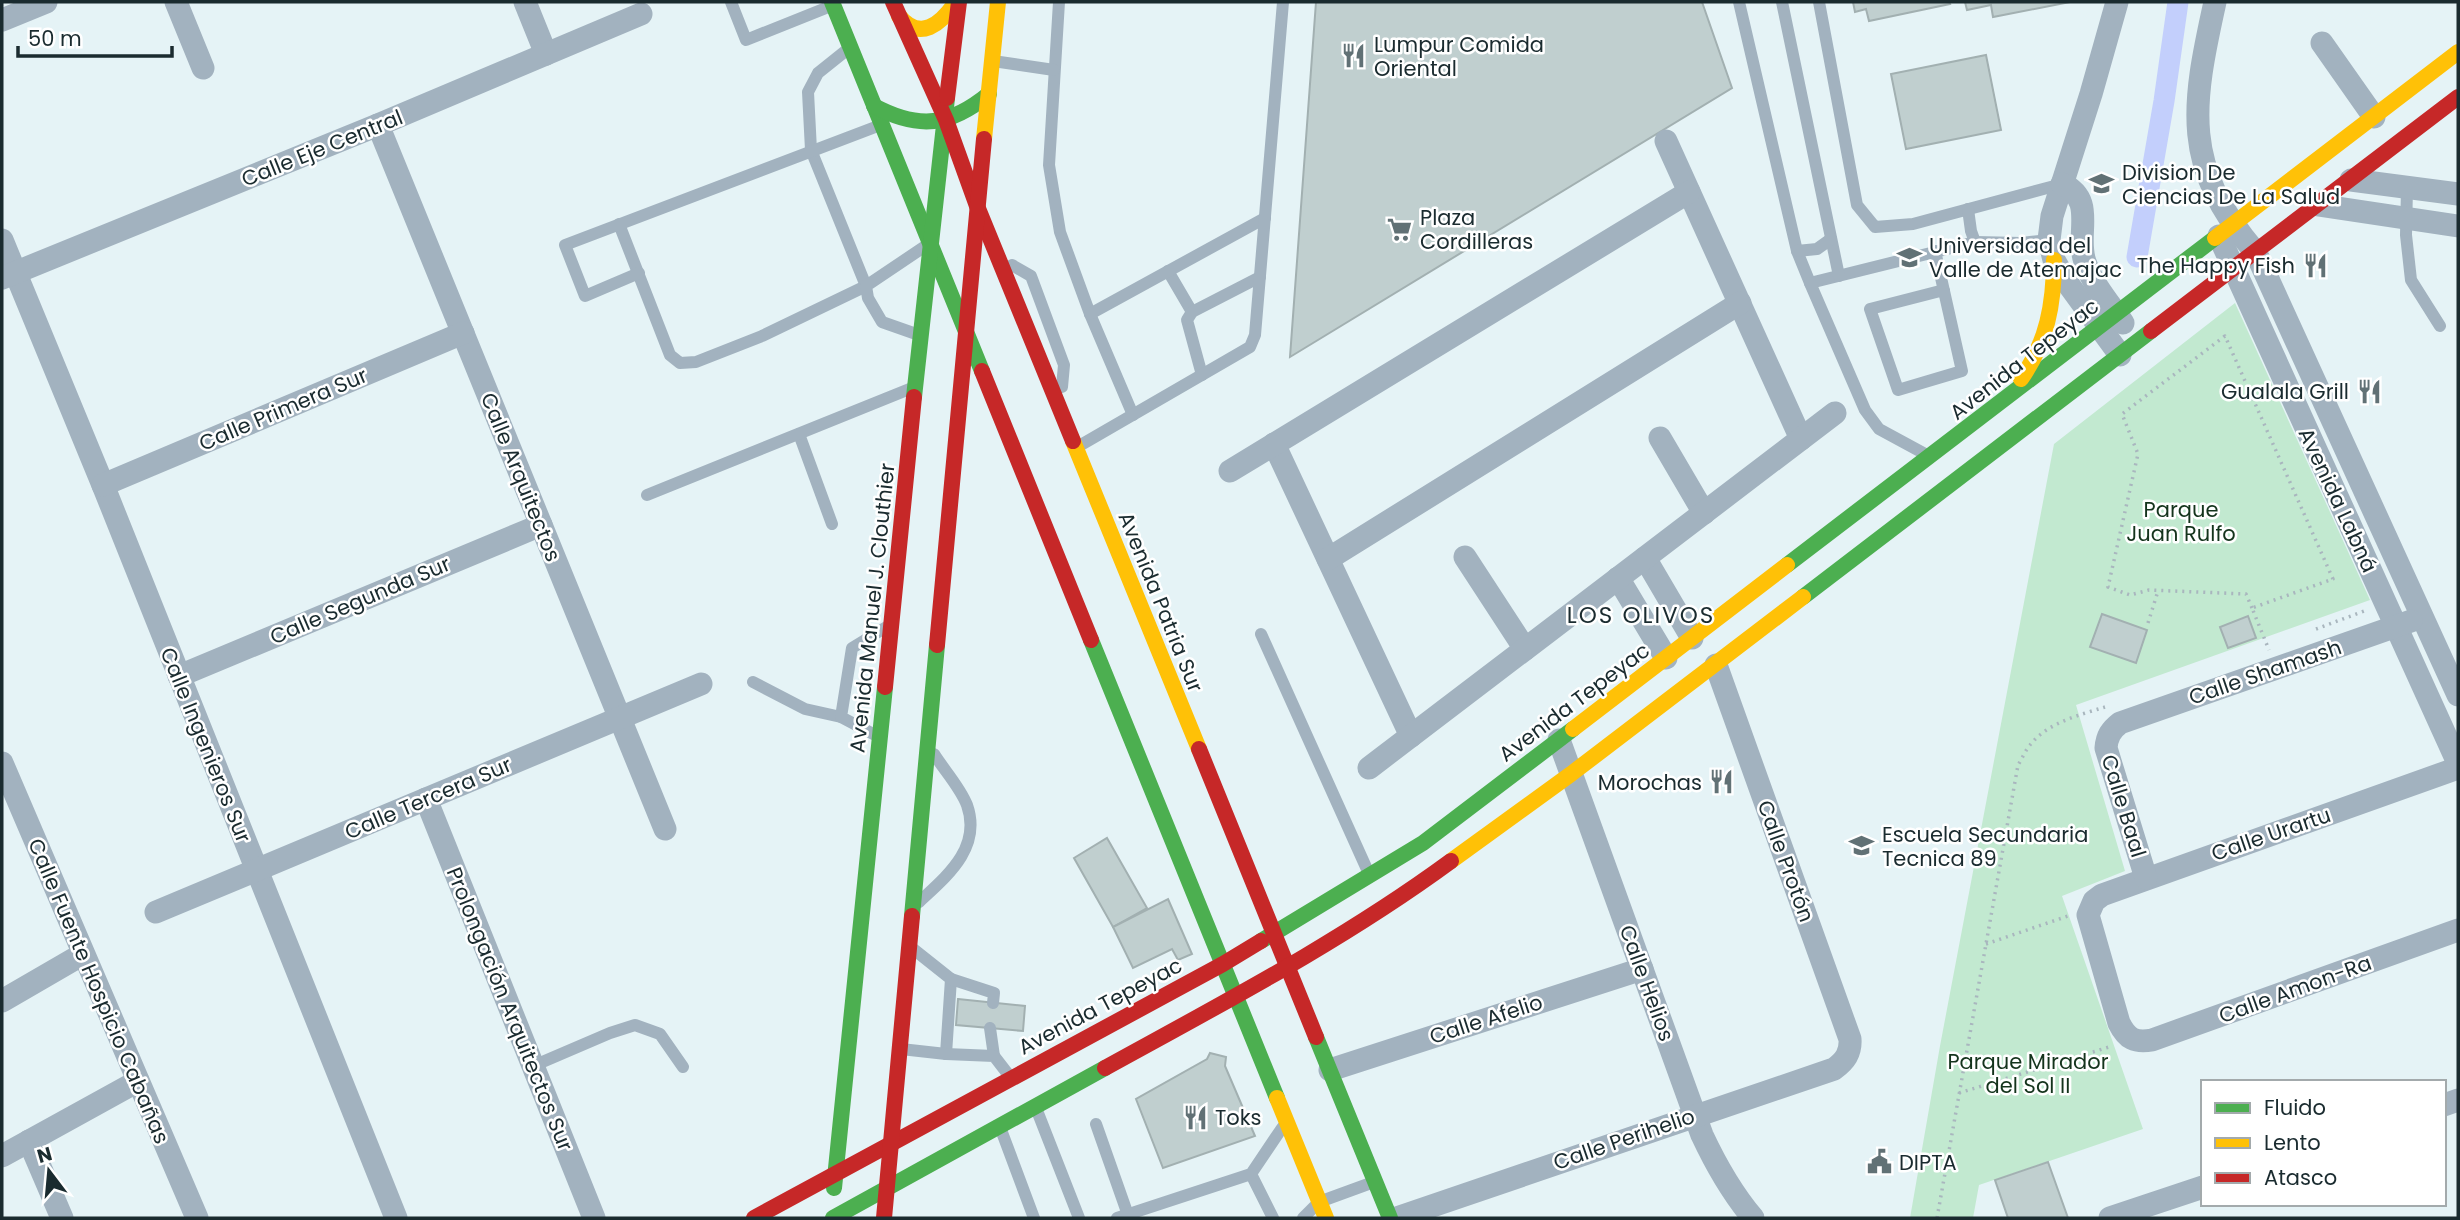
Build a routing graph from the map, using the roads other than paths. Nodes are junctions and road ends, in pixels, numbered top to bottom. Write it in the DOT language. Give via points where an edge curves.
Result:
graph roads {
  1 [pos="46,2"];
  2 [pos="176,2"];
  3 [pos="525,2"];
  4 [pos="731,2"];
  5 [pos="958,2"];
  6 [pos="999,2"];
  7 [pos="1059,2"];
  8 [pos="1283,2"];
  9 [pos="1739,2"];
  10 [pos="1782,2"];
  11 [pos="1819,2"];
  12 [pos="2117,2"];
  13 [pos="2214,2"];
  14 [pos="833,3"];
  15 [pos="896,9"];
  16 [pos="641,14"];
  17 [pos="2,20"];
  18 [pos="2322,43"];
  19 [pos="850,47"];
  20 [pos="2458,52"];
  21 [pos="546,54"];
  22 [pos="993,61"];
  23 [pos="204,68"];
  24 [pos="1054,70"];
  25 [pos="989,94"];
  26 [pos="2458,97"];
  27 [pos="874,106"];
  28 [pos="2374,117"];
  29 [pos="946,120"];
  30 [pos="378,125"];
  31 [pos="881,125"];
  32 [pos="1666,141"];
  33 [pos="811,150"];
  34 [pos="2350,180"];
  35 [pos="2062,184"];
  36 [pos="2407,187"];
  37 [pos="1689,192"];
  38 [pos="2458,194"];
  39 [pos="2318,205"];
  40 [pos="977,206"];
  41 [pos="1968,209"];
  42 [pos="2405,216"];
  43 [pos="1265,218"];
  44 [pos="619,225"];
  45 [pos="2458,226"];
  46 [pos="2226,231"];
  47 [pos="1831,239"];
  48 [pos="2,240"];
  49 [pos="1975,242"];
  50 [pos="930,243"];
  51 [pos="2052,250"];
  52 [pos="1797,251"];
  53 [pos="1936,251"];
  54 [pos="2256,253"];
  55 [pos="998,257"];
  56 [pos="2233,268"];
  57 [pos="1168,271"];
  58 [pos="639,273"];
  59 [pos="8,275"];
  60 [pos="1839,276"];
  61 [pos="1260,277"];
  62 [pos="1810,283"];
  63 [pos="866,286"];
  64 [pos="1944,290"];
  65 [pos="1740,303"];
  66 [pos="1192,312"];
  67 [pos="1090,314"];
  68 [pos="2116,315"];
  69 [pos="2440,326"];
  70 [pos="463,333"];
  71 [pos="921,335"];
  72 [pos="967,335"];
  73 [pos="2136,343"];
  74 [pos="1202,375"];
  75 [pos="916,387"];
  76 [pos="2005,400"];
  77 [pos="1059,408"];
  78 [pos="1835,413"];
  79 [pos="1133,415"];
  80 [pos="799,434"];
  81 [pos="1660,438"];
  82 [pos="1801,439"];
  83 [pos="1274,444"];
  84 [pos="1076,448"];
  85 [pos="1931,457"];
  86 [pos="1230,471"];
  87 [pos="103,485"];
  88 [pos="647,495"];
  89 [pos="1704,513"];
  90 [pos="832,524"];
  91 [pos="541,525"];
  92 [pos="1465,557"];
  93 [pos="1645,558"];
  94 [pos="1328,559"];
  95 [pos="1618,578"];
  96 [pos="2424,617"];
  97 [pos="891,624"];
  98 [pos="2396,626"];
  99 [pos="1261,635"];
  100 [pos="1692,638"];
  101 [pos="1525,649"];
  102 [pos="1666,658"];
  103 [pos="1716,665"];
  104 [pos="179,676"];
  105 [pos="753,682"];
  106 [pos="701,684"];
  107 [pos="2456,684"];
  108 [pos="841,717"];
  109 [pos="620,718"];
  110 [pos="2110,733"];
  111 [pos="1411,736"];
  112 [pos="880,738"];
  113 [pos="1559,740"];
  114 [pos="929,746"];
  115 [pos="2,763"];
  116 [pos="2458,766"];
  117 [pos="1369,768"];
  118 [pos="1571,774"];
  119 [pos="426,799"];
  120 [pos="11,812"];
  121 [pos="665,829"];
  122 [pos="256,871"];
  123 [pos="1370,876"];
  124 [pos="2146,878"];
  125 [pos="914,907"];
  126 [pos="156,912"];
  127 [pos="2458,930"];
  128 [pos="1275,934"];
  129 [pos="910,947"];
  130 [pos="83,954"];
  131 [pos="1223,964"];
  132 [pos="1288,967"];
  133 [pos="1642,969"];
  134 [pos="951,979"];
  135 [pos="1236,997"];
  136 [pos="2,1001"];
  137 [pos="993,1003"];
  138 [pos="990,1028"];
  139 [pos="2131,1040"];
  140 [pos="901,1049"];
  141 [pos="946,1054"];
  142 [pos="994,1056"];
  143 [pos="1847,1057"];
  144 [pos="533,1066"];
  145 [pos="683,1067"];
  146 [pos="1330,1070"];
  147 [pos="1011,1078"];
  148 [pos="138,1081"];
  149 [pos="1035,1108"];
  150 [pos="1695,1115"];
  151 [pos="1287,1122"];
  152 [pos="1096,1124"];
  153 [pos="1000,1127"];
  154 [pos="29,1141"];
  155 [pos="892,1142"];
  156 [pos="2,1156"];
  157 [pos="836,1172"];
  158 [pos="1251,1174"];
  159 [pos="1375,1182"];
  160 [pos="887,1187"];
  161 [pos="2201,1188"];
  162 [pos="1319,1202"];
  163 [pos="1123,1217"];
  164 [pos="62,1218"];
  165 [pos="197,1218"];
  166 [pos="396,1218"];
  167 [pos="594,1218"];
  168 [pos="754,1218"];
  169 [pos="832,1218"];
  170 [pos="884,1218"];
  171 [pos="1034,1218"];
  172 [pos="1079,1218"];
  173 [pos="1273,1218"];
  174 [pos="1303,1218"];
  175 [pos="1326,1218"];
  176 [pos="1390,1218"];
  177 [pos="1397,1218"];
  178 [pos="1753,1218"];
  179 [pos="2110,1218"];
  1 -- 17 [label="street"];
  2 -- 23 [label="street"];
  3 -- 21 [label="street"];
  4 -- 14 [label="lane" via="746,40"];
  5 -- 15 [label="main road" via="945,19 931,27 904,23"];
  5 -- 29 [label="main road, Avenida Manuel J. Clouthier"];
  6 -- 22 [label="main road"];
  7 -- 24 [label="lane"];
  8 -- 43 [label="lane"];
  9 -- 52 [label="lane"];
  10 -- 47 [label="lane"];
  11 -- 41 [label="lane" via="1857,205 1875,227 1913,224"];
  12 -- 35 [label="street"];
  13 -- 46 [label="street" via="2200,69 2197,113 2204,164"];
  14 -- 19 [label="main road"];
  15 -- 29 [label="main road, Avenida Patria Sur"];
  16 -- 21 [label="street, Calle Eje Central"];
  18 -- 28 [label="street"];
  19 -- 27 [label="main road"];
  19 -- 33 [label="lane" via="818,73 808,92"];
  20 -- 28 [label="main road, Avenida Tepeyac"];
  21 -- 30 [label="street, Calle Eje Central"];
  22 -- 24 [label="lane"];
  22 -- 25 [label="main road"];
  24 -- 67 [label="lane" via="1049,165 1060,232"];
  25 -- 29 [label="main road"];
  25 -- 40 [label="main road"];
  26 -- 34 [label="main road"];
  27 -- 29 [label="main road" via="915,122"];
  27 -- 31 [label="main road"];
  28 -- 46 [label="main road, Avenida Tepeyac"];
  29 -- 40 [label="main road, Avenida Patria Sur"];
  29 -- 50 [label="main road, Avenida Manuel J. Clouthier"];
  30 -- 59 [label="street, Calle Eje Central"];
  30 -- 70 [label="street, Calle Arquitectos"];
  31 -- 33 [label="lane"];
  31 -- 50 [label="main road"];
  32 -- 37 [label="street"];
  33 -- 44 [label="lane"];
  33 -- 63 [label="lane"];
  34 -- 36 [label="street"];
  34 -- 39 [label="main road"];
  35 -- 41 [label="lane"];
  35 -- 51 [label="street" via="2052,216"];
  35 -- 68 [label="street" via="2077,192 2081,200 2084,260"];
  36 -- 38 [label="street"];
  36 -- 42 [label="lane"];
  37 -- 65 [label="street"];
  37 -- 83 [label="street"];
  39 -- 42 [label="street"];
  39 -- 54 [label="main road"];
  40 -- 55 [label="main road, Avenida Patria Sur"];
  40 -- 72 [label="main road"];
  41 -- 49 [label="lane"];
  42 -- 45 [label="street"];
  42 -- 69 [label="lane" via="2411,280"];
  43 -- 57 [label="lane"];
  43 -- 61 [label="lane"];
  44 -- 58 [label="lane"];
  44 -- 58 [label="lane" via="565,245 584,296"];
  46 -- 54 [label="street, Avenida Labná"];
  46 -- 56 [label="street, Avenida Labná"];
  46 -- 68 [label="main road, Avenida Tepeyac"];
  47 -- 52 [label="lane" via="1817,249"];
  47 -- 60 [label="lane"];
  48 -- 59 [label="street, Calle Ingenieros Sur"];
  49 -- 51 [label="lane" via="2021,243"];
  49 -- 53 [label="lane"];
  50 -- 63 [label="lane"];
  50 -- 71 [label="main road, Avenida Manuel J. Clouthier"];
  50 -- 72 [label="main road"];
  51 -- 68 [label="street"];
  51 -- 76 [label="main road" via="2050,320 2034,363"];
  52 -- 62 [label="lane"];
  53 -- 60 [label="lane"];
  53 -- 64 [label="lane"];
  54 -- 56 [label="main road"];
  54 -- 96 [label="street, Avenida Labná"];
  55 -- 77 [label="main road, Avenida Patria Sur"];
  55 -- 77 [label="lane" via="1031,276 1065,365"];
  56 -- 73 [label="main road"];
  56 -- 98 [label="street, Avenida Labná"];
  57 -- 66 [label="lane"];
  57 -- 67 [label="lane"];
  58 -- 63 [label="lane" via="670,355 680,363 696,362 762,336"];
  59 -- 87 [label="street, Calle Ingenieros Sur"];
  60 -- 62 [label="lane"];
  61 -- 66 [label="lane"];
  61 -- 74 [label="lane" via="1250,347"];
  62 -- 85 [label="lane" via="1865,410 1879,429"];
  63 -- 71 [label="lane" via="882,322"];
  64 -- 64 [label="lane" via="1962,371 1898,390 1870,309"];
  65 -- 82 [label="street"];
  65 -- 94 [label="street"];
  66 -- 74 [label="lane" via="1188,331"];
  67 -- 79 [label="lane"];
  68 -- 73 [label="street"];
  68 -- 76 [label="main road, Avenida Tepeyac"];
  70 -- 87 [label="street, Calle Primera Sur"];
  70 -- 91 [label="street, Calle Arquitectos"];
  71 -- 75 [label="main road, Avenida Manuel J. Clouthier"];
  72 -- 114 [label="main road"];
  72 -- 131 [label="main road"];
  73 -- 103 [label="main road"];
  74 -- 79 [label="lane"];
  75 -- 80 [label="lane"];
  75 -- 97 [label="main road, Avenida Manuel J. Clouthier"];
  76 -- 85 [label="main road, Avenida Tepeyac"];
  77 -- 84 [label="main road, Avenida Patria Sur"];
  78 -- 82 [label="street"];
  79 -- 84 [label="lane"];
  80 -- 88 [label="lane"];
  80 -- 90 [label="lane"];
  81 -- 89 [label="street"];
  82 -- 89 [label="street"];
  83 -- 86 [label="street"];
  83 -- 94 [label="street"];
  84 -- 128 [label="main road, Avenida Patria Sur"];
  85 -- 100 [label="main road, Avenida Tepeyac"];
  87 -- 104 [label="street, Calle Ingenieros Sur"];
  89 -- 93 [label="street"];
  91 -- 104 [label="street, Calle Segunda Sur"];
  91 -- 109 [label="street, Calle Arquitectos"];
  92 -- 101 [label="street"];
  93 -- 95 [label="street"];
  93 -- 100 [label="street"];
  94 -- 111 [label="street"];
  95 -- 101 [label="street"];
  95 -- 102 [label="street"];
  96 -- 98 [label="street, Calle Shamash"];
  96 -- 107 [label="street, Avenida Labná"];
  97 -- 108 [label="lane" via="852,648"];
  97 -- 112 [label="main road, Avenida Manuel J. Clouthier"];
  98 -- 110 [label="street, Calle Shamash" via="2120,723"];
  98 -- 116 [label="street, Avenida Labná"];
  99 -- 123 [label="lane"];
  100 -- 102 [label="main road, Avenida Tepeyac"];
  101 -- 111 [label="street"];
  102 -- 113 [label="main road, Avenida Tepeyac"];
  103 -- 118 [label="main road"];
  103 -- 143 [label="street, Calle Protón" via="1850,1039"];
  104 -- 122 [label="street, Calle Ingenieros Sur"];
  105 -- 108 [label="lane" via="804,709"];
  106 -- 109 [label="street, Calle Tercera Sur"];
  108 -- 112 [label="lane"];
  109 -- 119 [label="street, Calle Tercera Sur"];
  109 -- 121 [label="street, Calle Arquitectos"];
  110 -- 124 [label="street, Calle Baal" via="2106,748"];
  111 -- 117 [label="street"];
  112 -- 157 [label="main road, Avenida Manuel J. Clouthier"];
  113 -- 118 [label="street, Calle Helios"];
  113 -- 123 [label="main road, Avenida Tepeyac" via="1423,843"];
  114 -- 125 [label="main road"];
  114 -- 125 [label="lane" via="966,804 971,828 967,849 950,874"];
  115 -- 120 [label="street, Calle Fuente Hospicio Cabañas"];
  116 -- 124 [label="street, Calle Urartu"];
  118 -- 132 [label="main road" via="1402,897"];
  118 -- 133 [label="street, Calle Helios"];
  119 -- 122 [label="street, Calle Tercera Sur"];
  119 -- 144 [label="street, Prolongación Arquitectos Sur"];
  120 -- 130 [label="street, Calle Fuente Hospicio Cabañas"];
  122 -- 126 [label="street, Calle Tercera Sur"];
  122 -- 166 [label="street, Calle Ingenieros Sur"];
  123 -- 128 [label="main road, Avenida Tepeyac"];
  124 -- 139 [label="street, Calle Urartu" via="2102,895 2090,909 2089,923 2119,1023"];
  125 -- 129 [label="main road"];
  127 -- 139 [label="street, Calle Amon-Ra" via="2152,1040"];
  128 -- 131 [label="main road, Avenida Tepeyac"];
  128 -- 132 [label="main road, Avenida Patria Sur"];
  129 -- 134 [label="lane"];
  129 -- 140 [label="main road"];
  130 -- 136 [label="street"];
  130 -- 148 [label="street, Calle Fuente Hospicio Cabañas"];
  131 -- 135 [label="main road"];
  131 -- 147 [label="main road, Avenida Tepeyac"];
  132 -- 135 [label="main road"];
  132 -- 146 [label="main road, Avenida Patria Sur"];
  133 -- 146 [label="street, Calle Afelio"];
  133 -- 150 [label="street, Calle Helios"];
  134 -- 137 [label="lane" via="994,993"];
  134 -- 141 [label="lane"];
  135 -- 149 [label="main road"];
  135 -- 151 [label="main road"];
  138 -- 142 [label="lane"];
  140 -- 141 [label="lane"];
  140 -- 155 [label="main road"];
  141 -- 142 [label="lane"];
  142 -- 147 [label="lane"];
  143 -- 150 [label="street, Calle Perihelio" via="1834,1069"];
  144 -- 145 [label="lane" via="635,1025 660,1034"];
  144 -- 167 [label="street, Prolongación Arquitectos Sur"];
  146 -- 159 [label="main road, Avenida Patria Sur"];
  147 -- 155 [label="main road, Avenida Tepeyac"];
  148 -- 154 [label="street"];
  148 -- 165 [label="street, Calle Fuente Hospicio Cabañas"];
  149 -- 153 [label="main road"];
  149 -- 172 [label="lane"];
  150 -- 177 [label="street, Calle Perihelio"];
  150 -- 178 [label="street, Calle Helios" via="1713,1160"];
  151 -- 158 [label="lane"];
  151 -- 162 [label="main road"];
  152 -- 163 [label="lane"];
  153 -- 160 [label="main road"];
  153 -- 171 [label="lane"];
  154 -- 156 [label="street"];
  154 -- 164 [label="street"];
  155 -- 157 [label="main road, Avenida Tepeyac"];
  155 -- 160 [label="main road"];
  157 -- 168 [label="main road, Avenida Tepeyac"];
  157 -- 169 [label="main road, Avenida Manuel J. Clouthier"];
  158 -- 163 [label="lane"];
  158 -- 173 [label="lane"];
  159 -- 162 [label="lane"];
  159 -- 176 [label="main road, Avenida Patria Sur"];
  160 -- 169 [label="main road"];
  160 -- 170 [label="main road"];
  161 -- 179 [label="street"];
  162 -- 174 [label="lane"];
  162 -- 175 [label="main road"];
}
